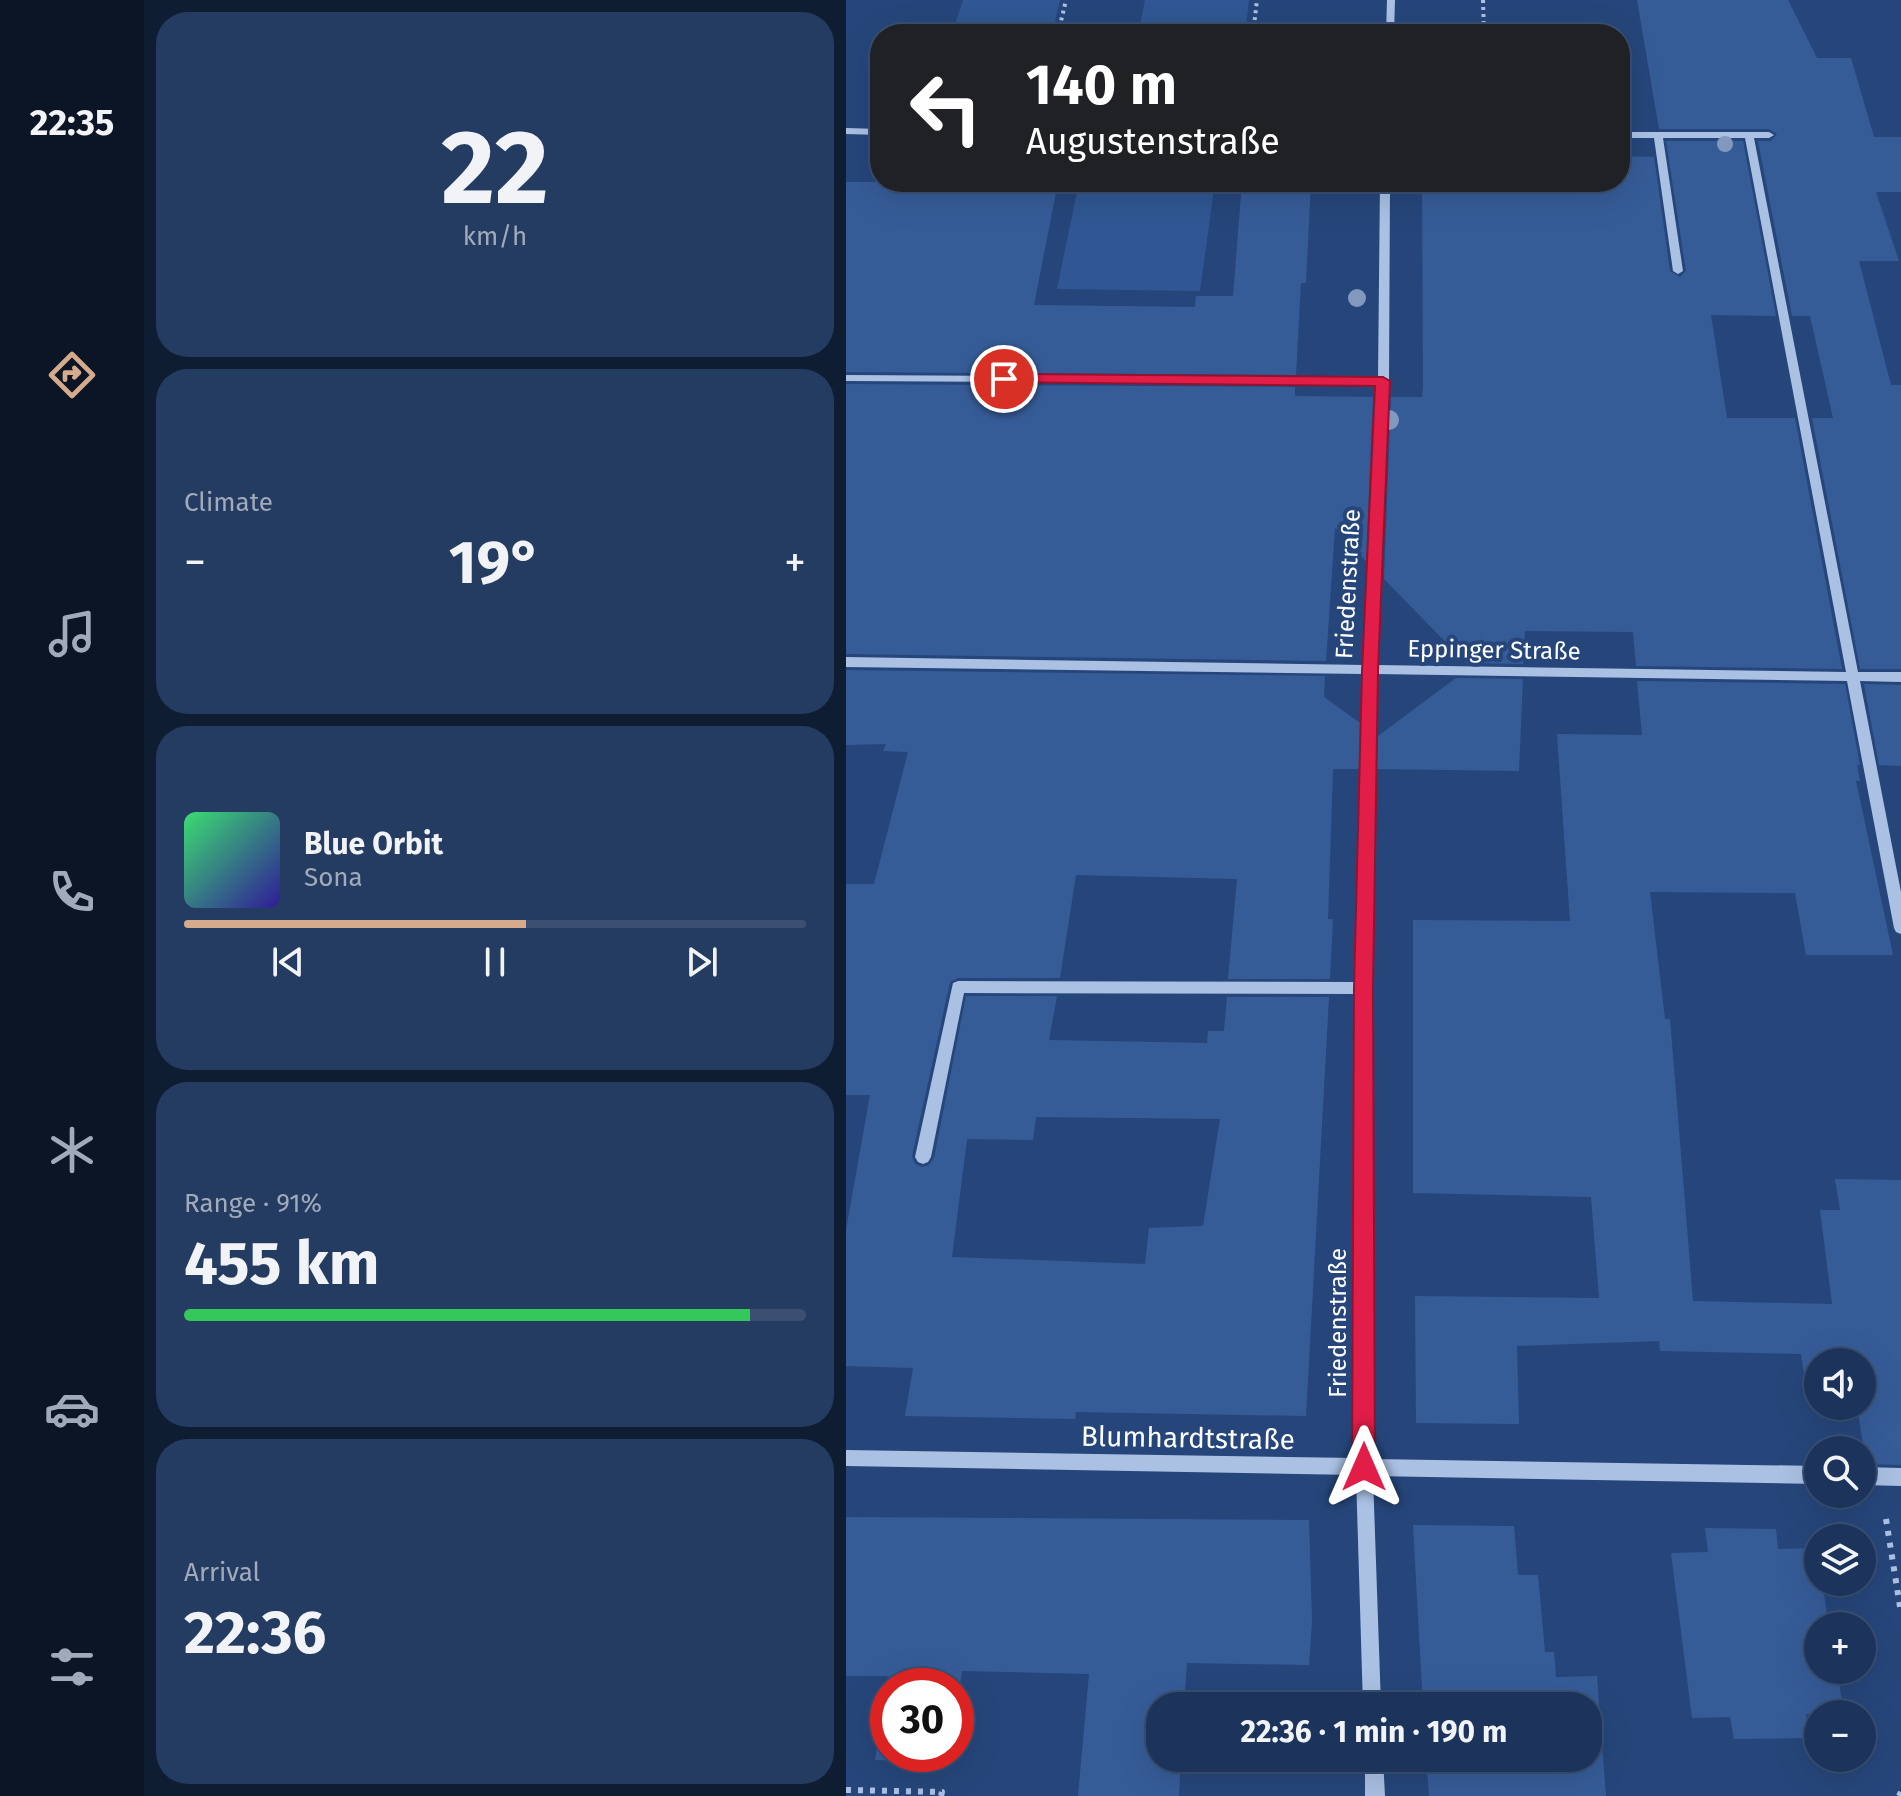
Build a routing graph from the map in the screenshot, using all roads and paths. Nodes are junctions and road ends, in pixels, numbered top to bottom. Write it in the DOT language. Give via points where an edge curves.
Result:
graph roads {
  1 [pos="1066,0"];
  2 [pos="1257,0"];
  3 [pos="1391,0"];
  4 [pos="1483,0"];
  5 [pos="1060,24"];
  6 [pos="1254,24"];
  7 [pos="1390,24"];
  8 [pos="1484,24"];
  9 [pos="846,131"];
  10 [pos="870,132"];
  11 [pos="1630,135"];
  12 [pos="1658,135"];
  13 [pos="1749,135"];
  14 [pos="1769,135"];
  15 [pos="1385,192"];
  16 [pos="1678,271"];
  17 [pos="846,378"];
  18 [pos="1383,381"];
  19 [pos="846,662"];
  20 [pos="1370,671"];
  21 [pos="1854,676"];
  22 [pos="1901,677"];
  23 [pos="1901,928"];
  24 [pos="1364,988"];
  25 [pos="923,1157"];
  26 [pos="846,1458"];
  27 [pos="1364,1467"];
  28 [pos="1804,1475"];
  29 [pos="1876,1476"];
  30 [pos="1901,1477"];
  31 [pos="1876,1499"];
  32 [pos="1901,1613"];
  33 [pos="1372,1692"];
  34 [pos="1374,1772"];
  35 [pos="846,1790"];
  36 [pos="941,1796"];
  37 [pos="1375,1796"];
  1 -- 5 [label="path"];
  2 -- 6 [label="path"];
  3 -- 7 [label="street"];
  4 -- 8 [label="path"];
  9 -- 10 [label="street"];
  11 -- 12 [label="street"];
  12 -- 13 [label="street"];
  12 -- 16 [label="street"];
  13 -- 14 [label="street"];
  13 -- 21 [label="street"];
  15 -- 18 [label="street, Friedenstraße"];
  17 -- 18 [label="street"];
  18 -- 20 [label="street, Friedenstraße"];
  19 -- 20 [label="street, Eppinger Straße"];
  20 -- 21 [label="street, Eppinger Straße"];
  20 -- 24 [label="street, Friedenstraße"];
  21 -- 22 [label="street, Eppinger Straße"];
  21 -- 23 [label="street"];
  24 -- 25 [label="street" via="958,987"];
  24 -- 27 [label="street, Friedenstraße"];
  26 -- 27 [label="street, Blumhardtstraße"];
  27 -- 28 [label="street, Blumhardtstraße"];
  27 -- 33 [label="street, Friedenstraße"];
  29 -- 30 [label="street"];
  31 -- 32 [label="path"];
  34 -- 37 [label="street"];
  35 -- 36 [label="path" via="942,1792"];
}
